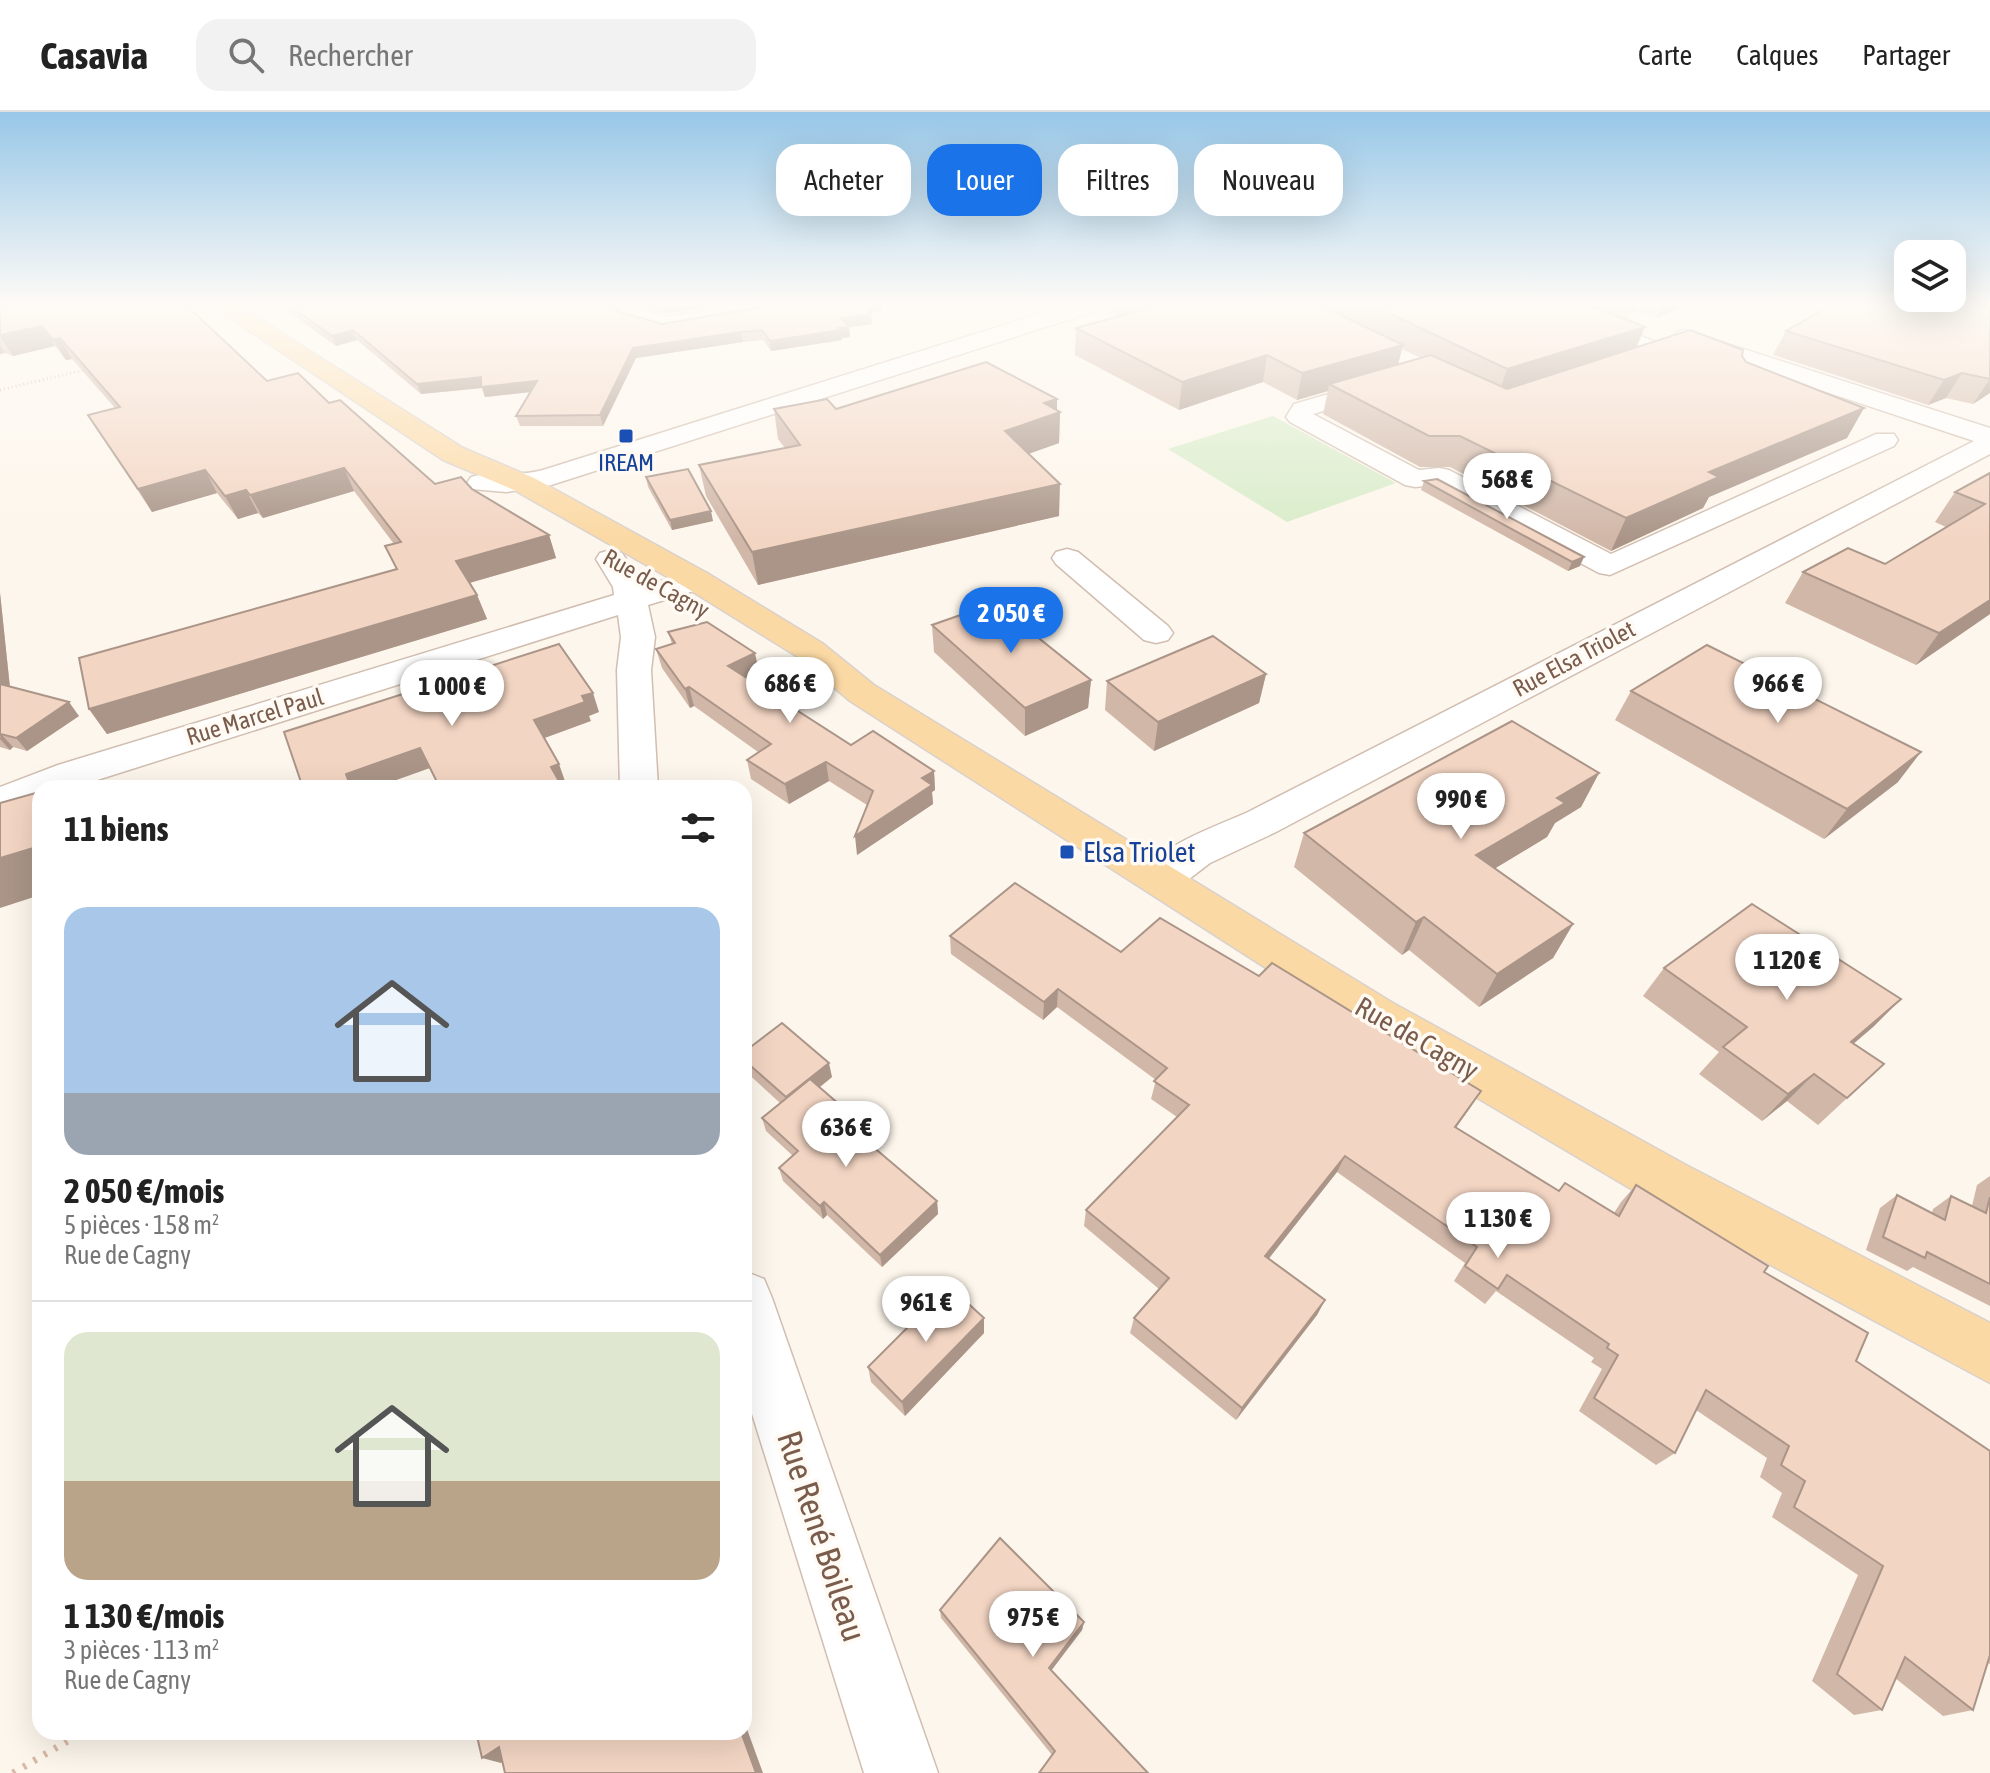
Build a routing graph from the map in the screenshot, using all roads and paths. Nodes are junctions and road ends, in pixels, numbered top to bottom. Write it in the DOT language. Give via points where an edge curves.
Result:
graph roads {
  1 [pos="27,384"];
  2 [pos="343,384"];
  3 [pos="855,384"];
  4 [pos="1391,384"];
  5 [pos="1823,384"];
  6 [pos="0,390"];
  7 [pos="1856,429"];
  8 [pos="1990,440"];
  9 [pos="1917,453"];
  10 [pos="465,458"];
  11 [pos="545,487"];
  12 [pos="1067,558"];
  13 [pos="611,559"];
  14 [pos="682,585"];
  15 [pos="633,601"];
  16 [pos="1156,633"];
  17 [pos="71,774"];
  18 [pos="56,780"];
  19 [pos="639,780"];
  20 [pos="0,784"];
  21 [pos="32,789"];
  22 [pos="0,802"];
  23 [pos="1161,878"];
  24 [pos="752,1343"];
  25 [pos="1990,1354"];
  26 [pos="69,1740"];
  27 [pos="13,1773"];
  28 [pos="901,1773"];
  1 -- 6 [label="path"];
  2 -- 10 [label="main road, Rue de Cagny"];
  3 -- 11 [label="street"];
  4 -- 9 [label="street" via="1303,409 1299,417 1415,479 1439,476 1610,566"];
  5 -- 8 [label="street"];
  7 -- 9 [label="street"];
  8 -- 9 [label="street, Rue Elsa Triolet"];
  9 -- 23 [label="street, Rue Elsa Triolet" via="1262,822 1196,853"];
  10 -- 11 [label="main road, Rue de Cagny"];
  10 -- 11 [label="street" via="531,467"];
  10 -- 11 [label="main road, Rue de Cagny" via="471,475 481,483"];
  11 -- 13 [label="main road, Rue de Cagny"];
  11 -- 14 [label="main road, Rue de Cagny"];
  12 -- 16 [label="street"];
  13 -- 14 [label="main road, Rue de Cagny"];
  13 -- 15 [label="street"];
  14 -- 15 [label="street, Rue Marcel Paul"];
  14 -- 23 [label="main road, Rue de Cagny" via="810,650 862,693"];
  15 -- 17 [label="street, Rue Marcel Paul"];
  15 -- 19 [label="street"];
  17 -- 18 [label="street, Rue Marcel Paul"];
  17 -- 20 [label="street, Rue Marcel Paul"];
  21 -- 22 [label="street, Rue Marcel Paul"];
  23 -- 25 [label="main road, Rue de Cagny" via="1377,1016 1667,1182"];
  24 -- 28 [label="street, Rue René Boileau"];
  26 -- 27 [label="path"];
}
